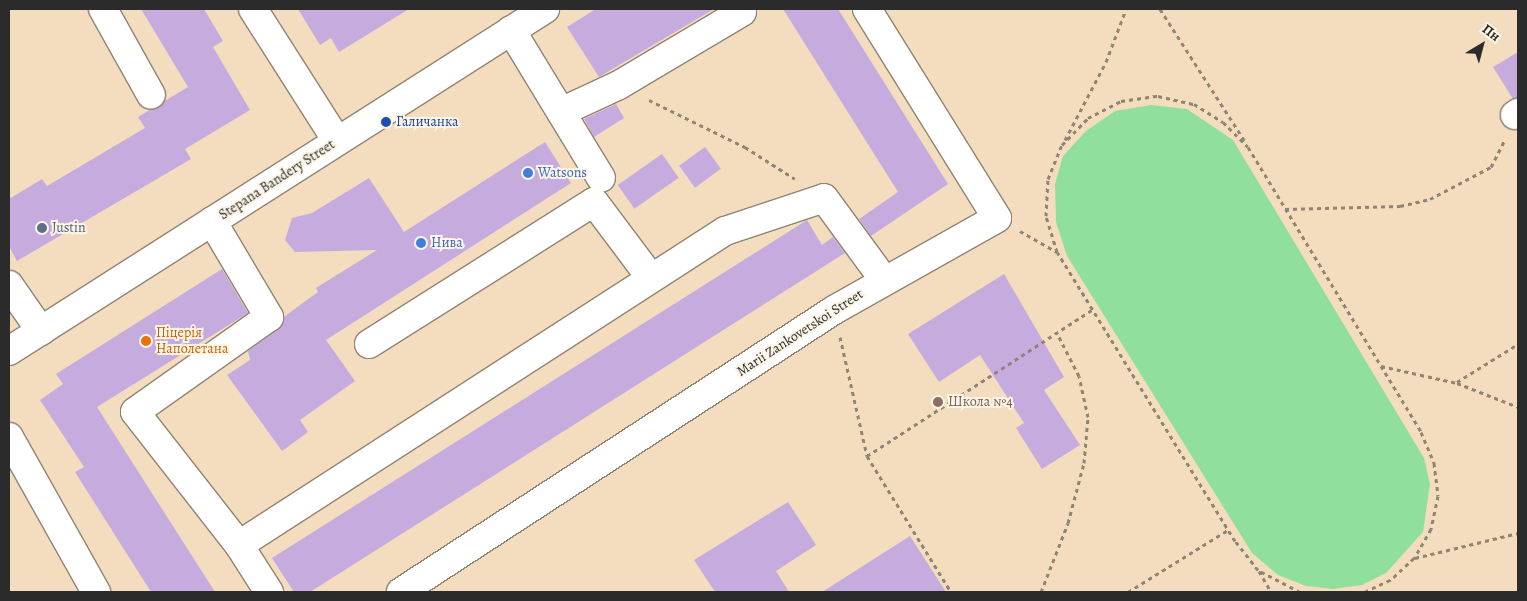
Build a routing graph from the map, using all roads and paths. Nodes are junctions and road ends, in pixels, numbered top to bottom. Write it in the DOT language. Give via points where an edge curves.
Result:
graph roads {
  1 [pos="103,9"];
  2 [pos="253,9"];
  3 [pos="545,9"];
  4 [pos="867,9"];
  5 [pos="1126,9"];
  6 [pos="1160,9"];
  7 [pos="742,12"];
  8 [pos="511,30"];
  9 [pos="619,85"];
  10 [pos="152,95"];
  11 [pos="561,112"];
  12 [pos="1517,114"];
  13 [pos="337,141"];
  14 [pos="1062,145"];
  15 [pos="1248,147"];
  16 [pos="601,178"];
  17 [pos="824,198"];
  18 [pos="1285,209"];
  19 [pos="997,218"];
  20 [pos="212,221"];
  21 [pos="1057,252"];
  22 [pos="651,278"];
  23 [pos="884,280"];
  24 [pos="9,285"];
  25 [pos="834,310"];
  26 [pos="1092,310"];
  27 [pos="41,331"];
  28 [pos="1057,332"];
  29 [pos="369,344"];
  30 [pos="1518,344"];
  31 [pos="9,351"];
  32 [pos="1380,366"];
  33 [pos="1456,383"];
  34 [pos="1518,407"];
  35 [pos="9,437"];
  36 [pos="867,456"];
  37 [pos="1228,530"];
  38 [pos="1518,533"];
  39 [pos="239,545"];
  40 [pos="1414,558"];
  41 [pos="1258,570"];
  42 [pos="96,592"];
  43 [pos="270,592"];
  44 [pos="401,592"];
  45 [pos="951,592"];
  46 [pos="1041,592"];
  47 [pos="1128,592"];
  48 [pos="1271,592"];
  49 [pos="1300,592"];
  50 [pos="1364,592"];
  1 -- 10 [label="street"];
  2 -- 13 [label="street"];
  3 -- 8 [label="street, Stepana Bandery Street"];
  4 -- 19 [label="street"];
  5 -- 14 [label="path" via="1106,62"];
  6 -- 15 [label="path"];
  7 -- 9 [label="street"];
  8 -- 11 [label="street"];
  8 -- 13 [label="street, Stepana Bandery Street"];
  9 -- 11 [label="street"];
  9 -- 17 [label="path" via="745,147"];
  11 -- 16 [label="street"];
  12 -- 18 [label="path" via="1507,127 1504,147 1491,167 1430,199 1400,206"];
  13 -- 20 [label="street, Stepana Bandery Street"];
  14 -- 15 [label="path" via="1088,118 1121,101 1158,96 1194,104 1223,122"];
  14 -- 21 [label="path" via="1048,179 1046,216"];
  15 -- 18 [label="path"];
  17 -- 22 [label="street" via="725,231"];
  17 -- 23 [label="street"];
  18 -- 32 [label="path"];
  19 -- 21 [label="path"];
  19 -- 23 [label="street, Marii Zankovetskoi Street"];
  20 -- 27 [label="street, Stepana Bandery Street"];
  20 -- 39 [label="street" via="269,318 135,412"];
  21 -- 26 [label="path"];
  22 -- 29 [label="street" via="594,202"];
  22 -- 39 [label="street"];
  23 -- 25 [label="street, Marii Zankovetskoi Street"];
  24 -- 27 [label="street"];
  25 -- 36 [label="path"];
  25 -- 44 [label="street, Marii Zankovetskoi Street"];
  26 -- 28 [label="path"];
  26 -- 37 [label="path"];
  27 -- 31 [label="street, Stepana Bandery Street"];
  28 -- 36 [label="path"];
  28 -- 46 [label="path" via="1078,376 1088,417 1080,480"];
  30 -- 33 [label="path"];
  32 -- 33 [label="path"];
  32 -- 40 [label="path" via="1434,463 1438,496 1431,529"];
  33 -- 34 [label="path"];
  35 -- 42 [label="street"];
  36 -- 45 [label="path"];
  37 -- 41 [label="path"];
  37 -- 47 [label="path"];
  38 -- 40 [label="path"];
  39 -- 43 [label="street"];
  40 -- 50 [label="path" via="1390,580"];
  41 -- 48 [label="path"];
  41 -- 49 [label="path"];
}
